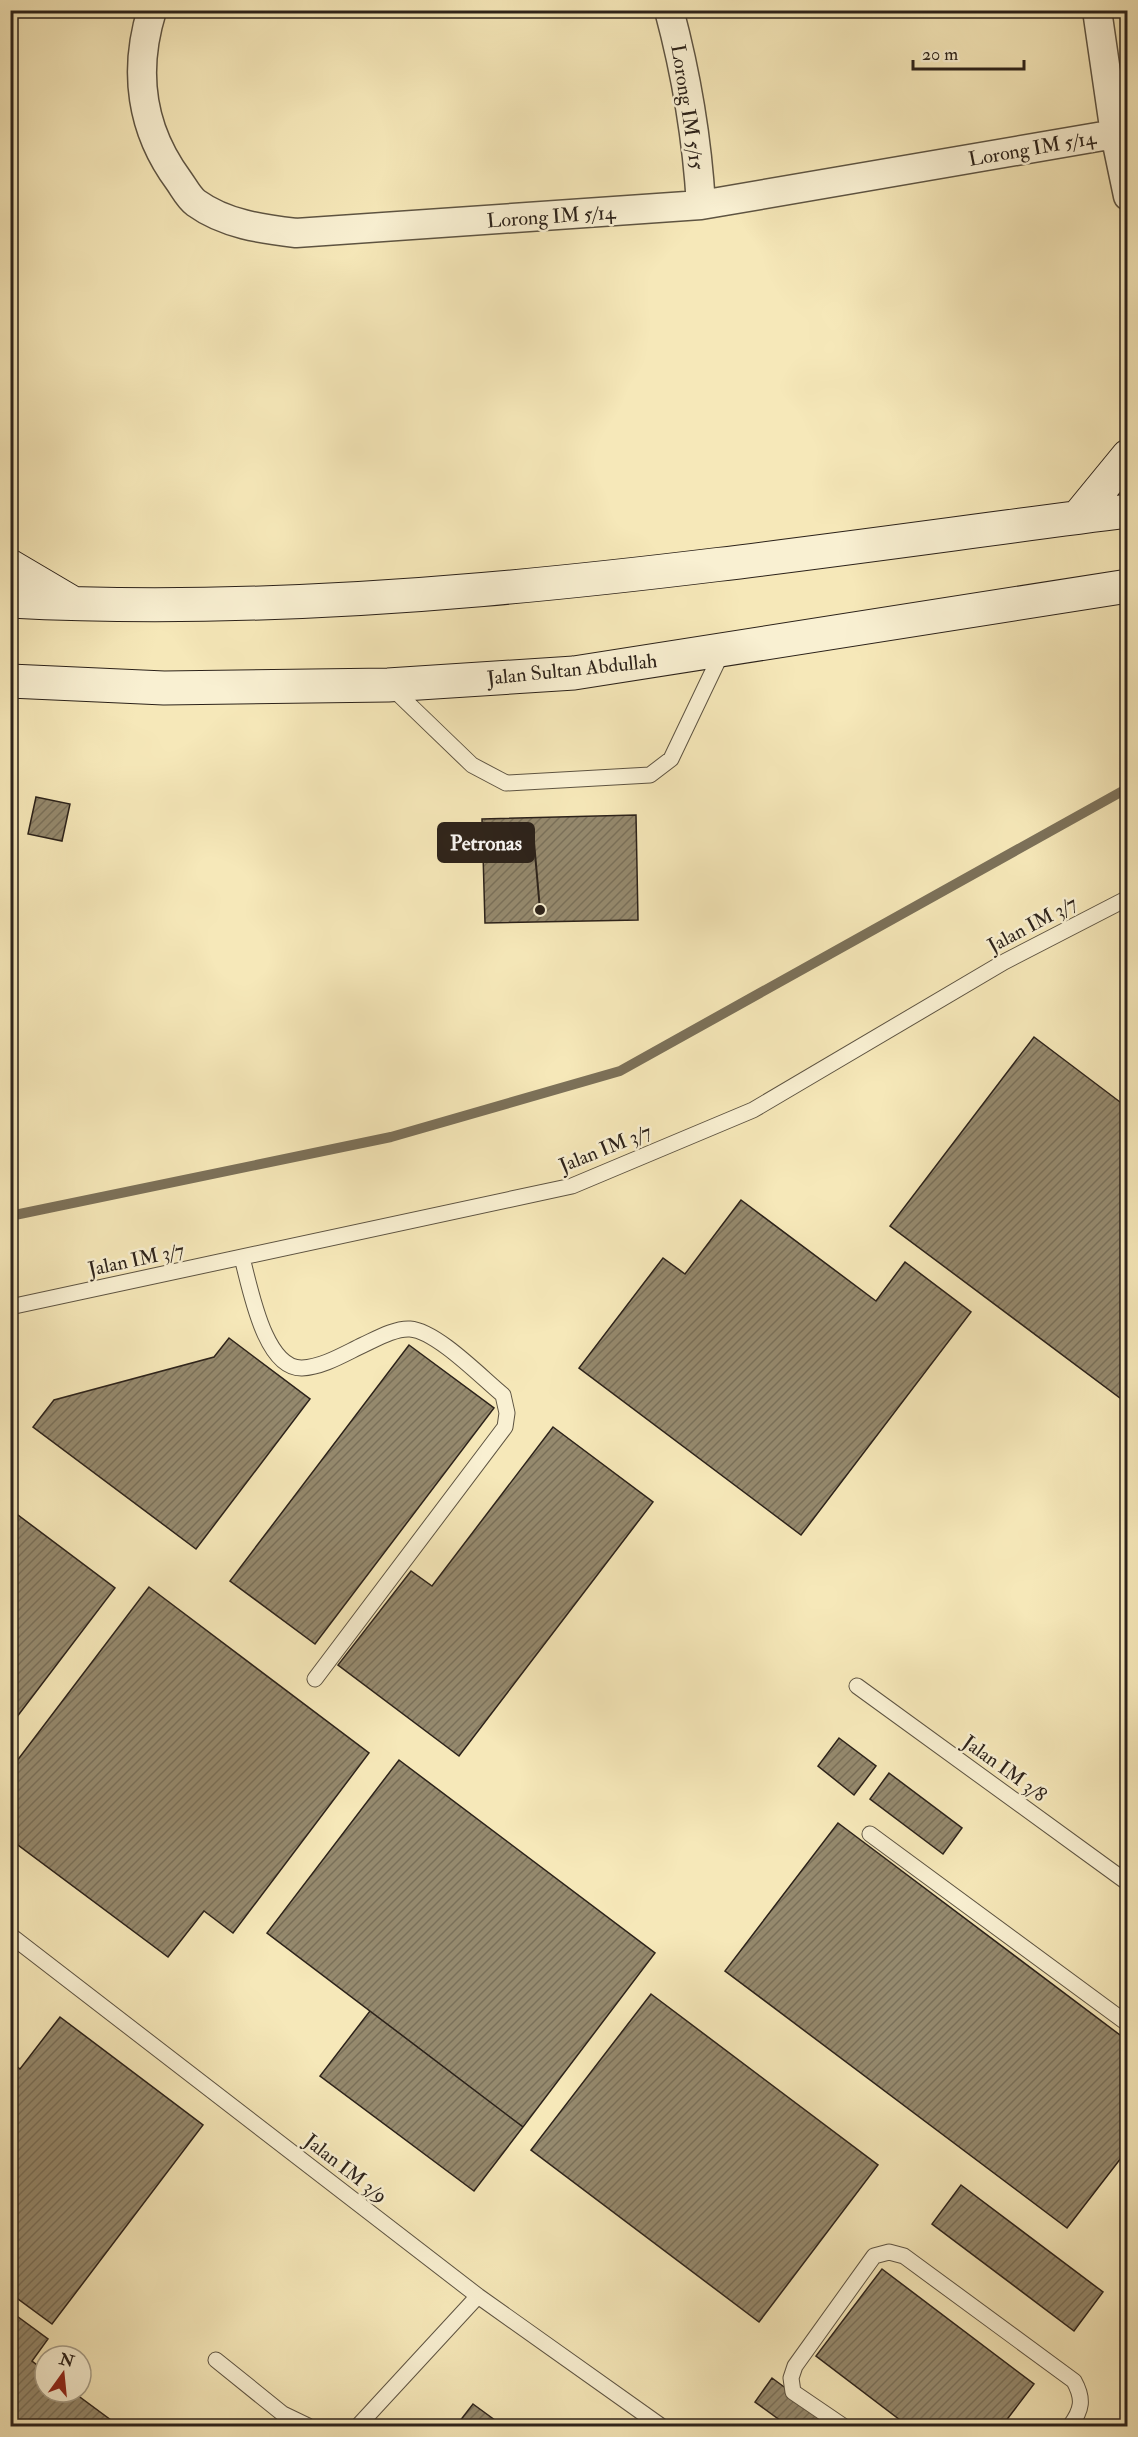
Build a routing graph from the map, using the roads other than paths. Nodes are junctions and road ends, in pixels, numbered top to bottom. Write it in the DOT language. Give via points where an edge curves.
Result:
graph roads {
  1 [pos="152,10"];
  2 [pos="669,10"];
  3 [pos="1097,10"];
  4 [pos="1115,134"];
  5 [pos="1128,196"];
  6 [pos="701,205"];
  7 [pos="1128,456"];
  8 [pos="1128,511"];
  9 [pos="1078,517"];
  10 [pos="10,566"];
  11 [pos="1128,586"];
  12 [pos="10,601"];
  13 [pos="75,604"];
  14 [pos="723,650"];
  15 [pos="388,685"];
  16 [pos="12,686"];
  17 [pos="1128,898"];
  18 [pos="242,1258"];
  19 [pos="10,1307"];
  20 [pos="315,1679"];
  21 [pos="857,1686"];
  22 [pos="870,1834"];
  23 [pos="1128,1883"];
  24 [pos="10,1935"];
  25 [pos="1128,2024"];
  26 [pos="478,2296"];
  27 [pos="216,2360"];
  28 [pos="308,2427"];
  29 [pos="358,2427"];
  30 [pos="661,2427"];
  31 [pos="843,2427"];
  32 [pos="1070,2427"];
  1 -- 6 [label="street, Lorong IM 5/14" via="143,40 142,100 161,156 195,202 246,227 296,233"];
  2 -- 6 [label="street, Lorong IM 5/15" via="686,70 696,132"];
  3 -- 4 [label="street"];
  4 -- 5 [label="street"];
  4 -- 6 [label="street, Lorong IM 5/14"];
  7 -- 9 [label="main road"];
  8 -- 9 [label="main road"];
  9 -- 13 [label="main road" via="563,583 326,601"];
  10 -- 13 [label="main road"];
  11 -- 14 [label="main road, Jalan Sultan Abdullah"];
  12 -- 13 [label="main road"];
  14 -- 15 [label="main road, Jalan Sultan Abdullah" via="574,673"];
  14 -- 15 [label="lane" via="671,759 650,775 506,783 472,765"];
  15 -- 16 [label="main road, Jalan Sultan Abdullah"];
  17 -- 18 [label="lane, Jalan IM 3/7" via="1004,962 753,1110 572,1186"];
  18 -- 19 [label="lane, Jalan IM 3/7"];
  18 -- 20 [label="lane" via="263,1330 277,1357 288,1364 302,1368 329,1361 383,1336 410,1329 430,1336 503,1395 507,1413 505,1427"];
  21 -- 23 [label="lane, Jalan IM 3/8"];
  22 -- 25 [label="lane"];
  24 -- 26 [label="lane, Jalan IM 3/9"];
  26 -- 29 [label="lane"];
  26 -- 30 [label="lane, Jalan IM 3/9"];
  27 -- 28 [label="lane" via="283,2414"];
  31 -- 32 [label="lane" via="793,2392 791,2378 795,2366 874,2256 889,2252 904,2256 1074,2381 1080,2393 1081,2412"];
}
